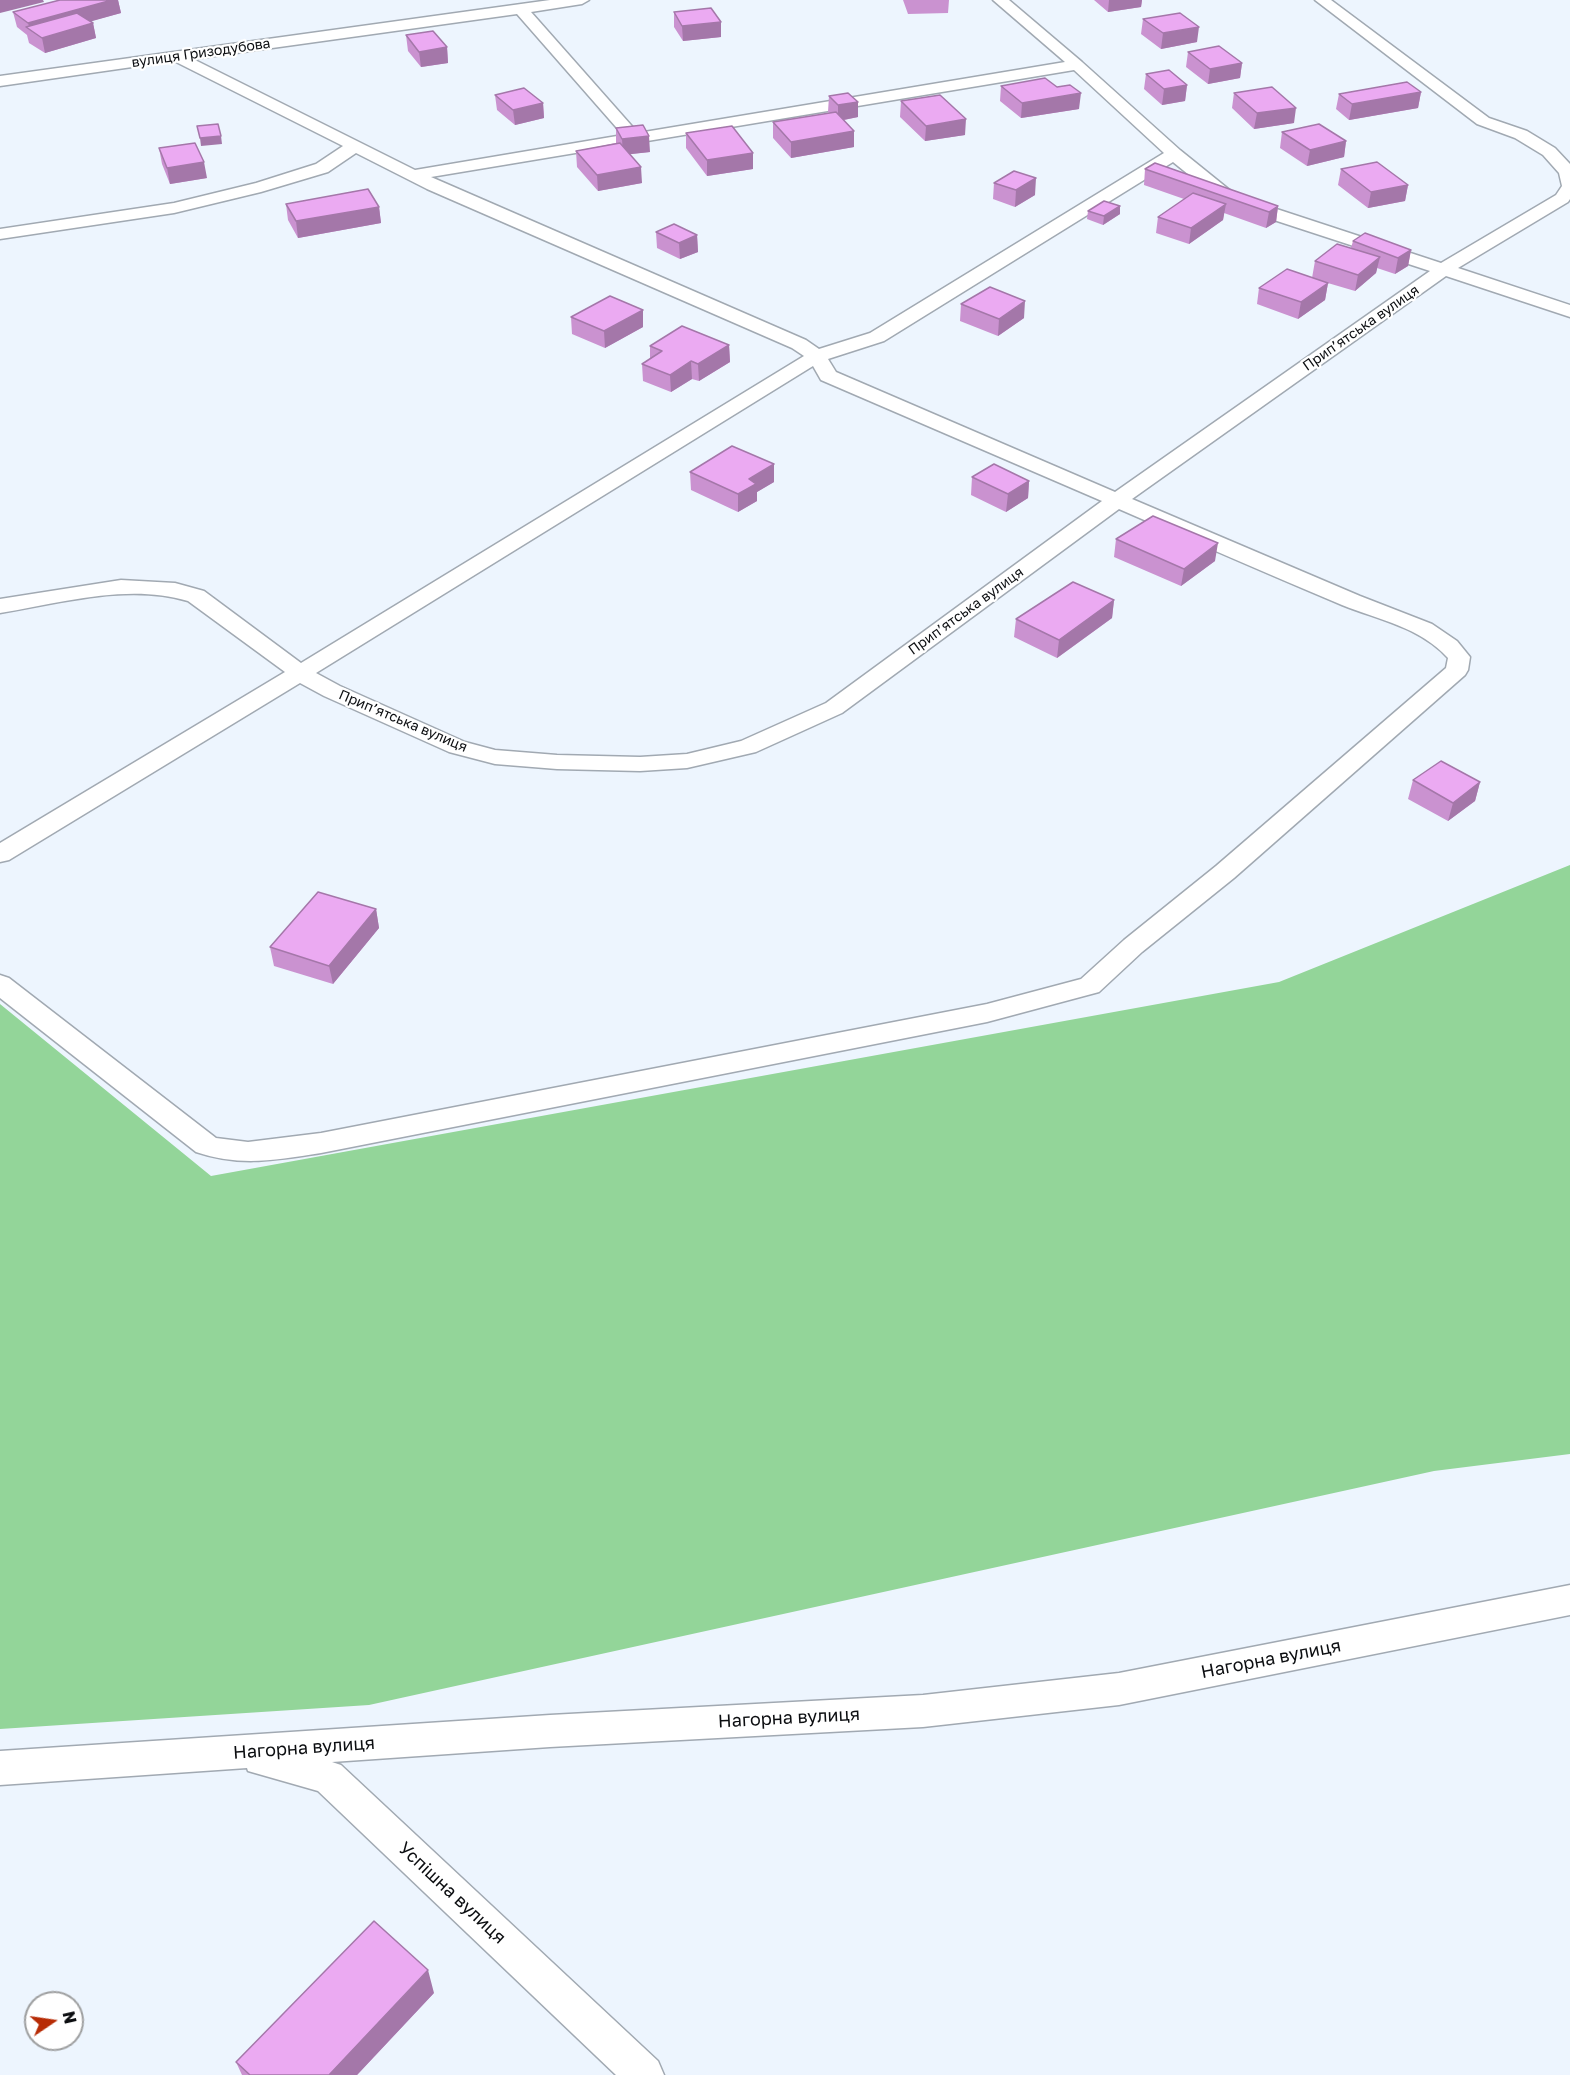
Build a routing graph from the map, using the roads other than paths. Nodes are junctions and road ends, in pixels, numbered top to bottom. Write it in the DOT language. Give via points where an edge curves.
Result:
graph roads {
  1 [pos="582,0"];
  2 [pos="1000,0"];
  3 [pos="1322,0"];
  4 [pos="521,9"];
  5 [pos="175,56"];
  6 [pos="1077,65"];
  7 [pos="0,81"];
  8 [pos="635,140"];
  9 [pos="355,146"];
  10 [pos="1174,154"];
  11 [pos="414,175"];
  12 [pos="0,234"];
  13 [pos="1444,269"];
  14 [pos="1570,310"];
  15 [pos="817,356"];
  16 [pos="1116,501"];
  17 [pos="0,606"];
  18 [pos="300,673"];
  19 [pos="0,854"];
  20 [pos="0,984"];
  21 [pos="1570,1600"];
  22 [pos="236,1753"];
  23 [pos="0,1768"];
  24 [pos="644,2075"];
  1 -- 4 [label="street, вулиця Гризодубова"];
  2 -- 6 [label="street"];
  3 -- 13 [label="street, Прип’ятська вулиця" via="1483,121 1514,130 1552,149 1568,166 1570,186 1562,198"];
  4 -- 5 [label="street, вулиця Гризодубова"];
  4 -- 8 [label="street"];
  5 -- 7 [label="street, вулиця Гризодубова"];
  5 -- 9 [label="street"];
  6 -- 8 [label="street"];
  6 -- 10 [label="street"];
  8 -- 11 [label="street"];
  9 -- 11 [label="street"];
  9 -- 12 [label="street" via="322,168 261,187 174,208"];
  10 -- 13 [label="street" via="1231,200"];
  10 -- 15 [label="street" via="877,337"];
  11 -- 15 [label="street" via="799,344"];
  13 -- 14 [label="street"];
  13 -- 16 [label="street, Прип’ятська вулиця"];
  15 -- 16 [label="street" via="828,376"];
  15 -- 18 [label="street"];
  16 -- 18 [label="street, Прип’ятська вулиця" via="834,708 748,747 687,761 640,764 495,757 457,747"];
  16 -- 20 [label="street" via="1432,632 1460,657 1457,670 1090,986 987,1013 321,1143 222,1152 206,1145"];
  17 -- 18 [label="street, Прип’ятська вулиця" via="121,587 175,590 196,596"];
  18 -- 19 [label="street"];
  21 -- 22 [label="street, Нагорна вулиця" via="1108,1690 923,1711"];
  22 -- 23 [label="street, Нагорна вулиця"];
  22 -- 24 [label="street, Успішна вулиця" via="328,1777"];
}
